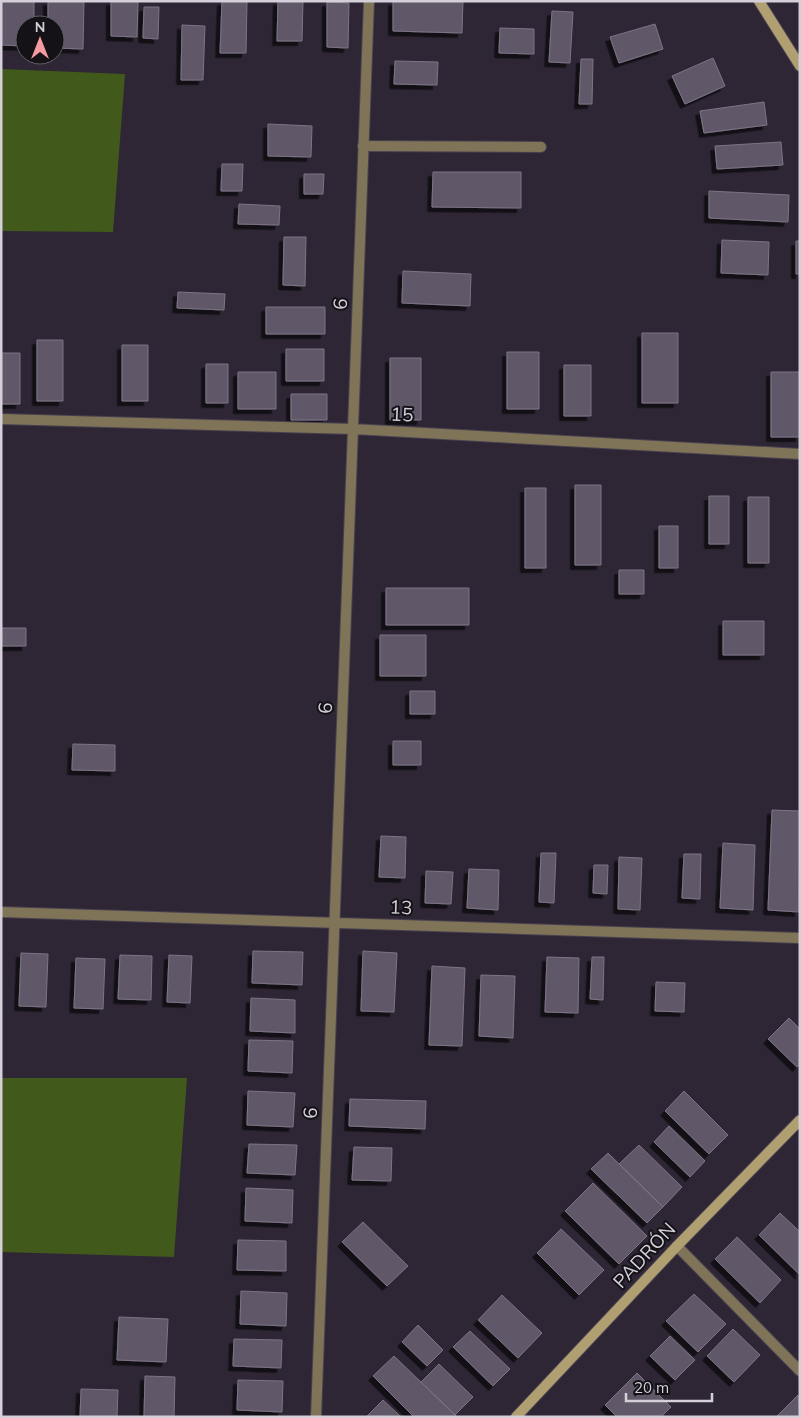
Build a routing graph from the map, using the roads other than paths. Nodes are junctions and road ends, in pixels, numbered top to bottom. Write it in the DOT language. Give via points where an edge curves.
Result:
graph roads {
  1 [pos="369,1"];
  2 [pos="759,1"];
  3 [pos="800,66"];
  4 [pos="363,146"];
  5 [pos="541,147"];
  6 [pos="1,419"];
  7 [pos="353,429"];
  8 [pos="800,454"];
  9 [pos="1,912"];
  10 [pos="335,923"];
  11 [pos="800,938"];
  12 [pos="800,1120"];
  13 [pos="677,1246"];
  14 [pos="800,1371"];
  15 [pos="316,1417"];
  16 [pos="516,1417"];
  1 -- 4 [label="street, 6"];
  2 -- 3 [label="street"];
  4 -- 5 [label="street"];
  4 -- 7 [label="street, 6"];
  6 -- 7 [label="street, 15"];
  7 -- 8 [label="street, 15"];
  7 -- 10 [label="street, 6"];
  9 -- 10 [label="street, 13"];
  10 -- 11 [label="street, 13"];
  10 -- 15 [label="street, 6"];
  12 -- 13 [label="street, PADRÓN"];
  13 -- 14 [label="street"];
  13 -- 16 [label="street, PADRÓN"];
}
